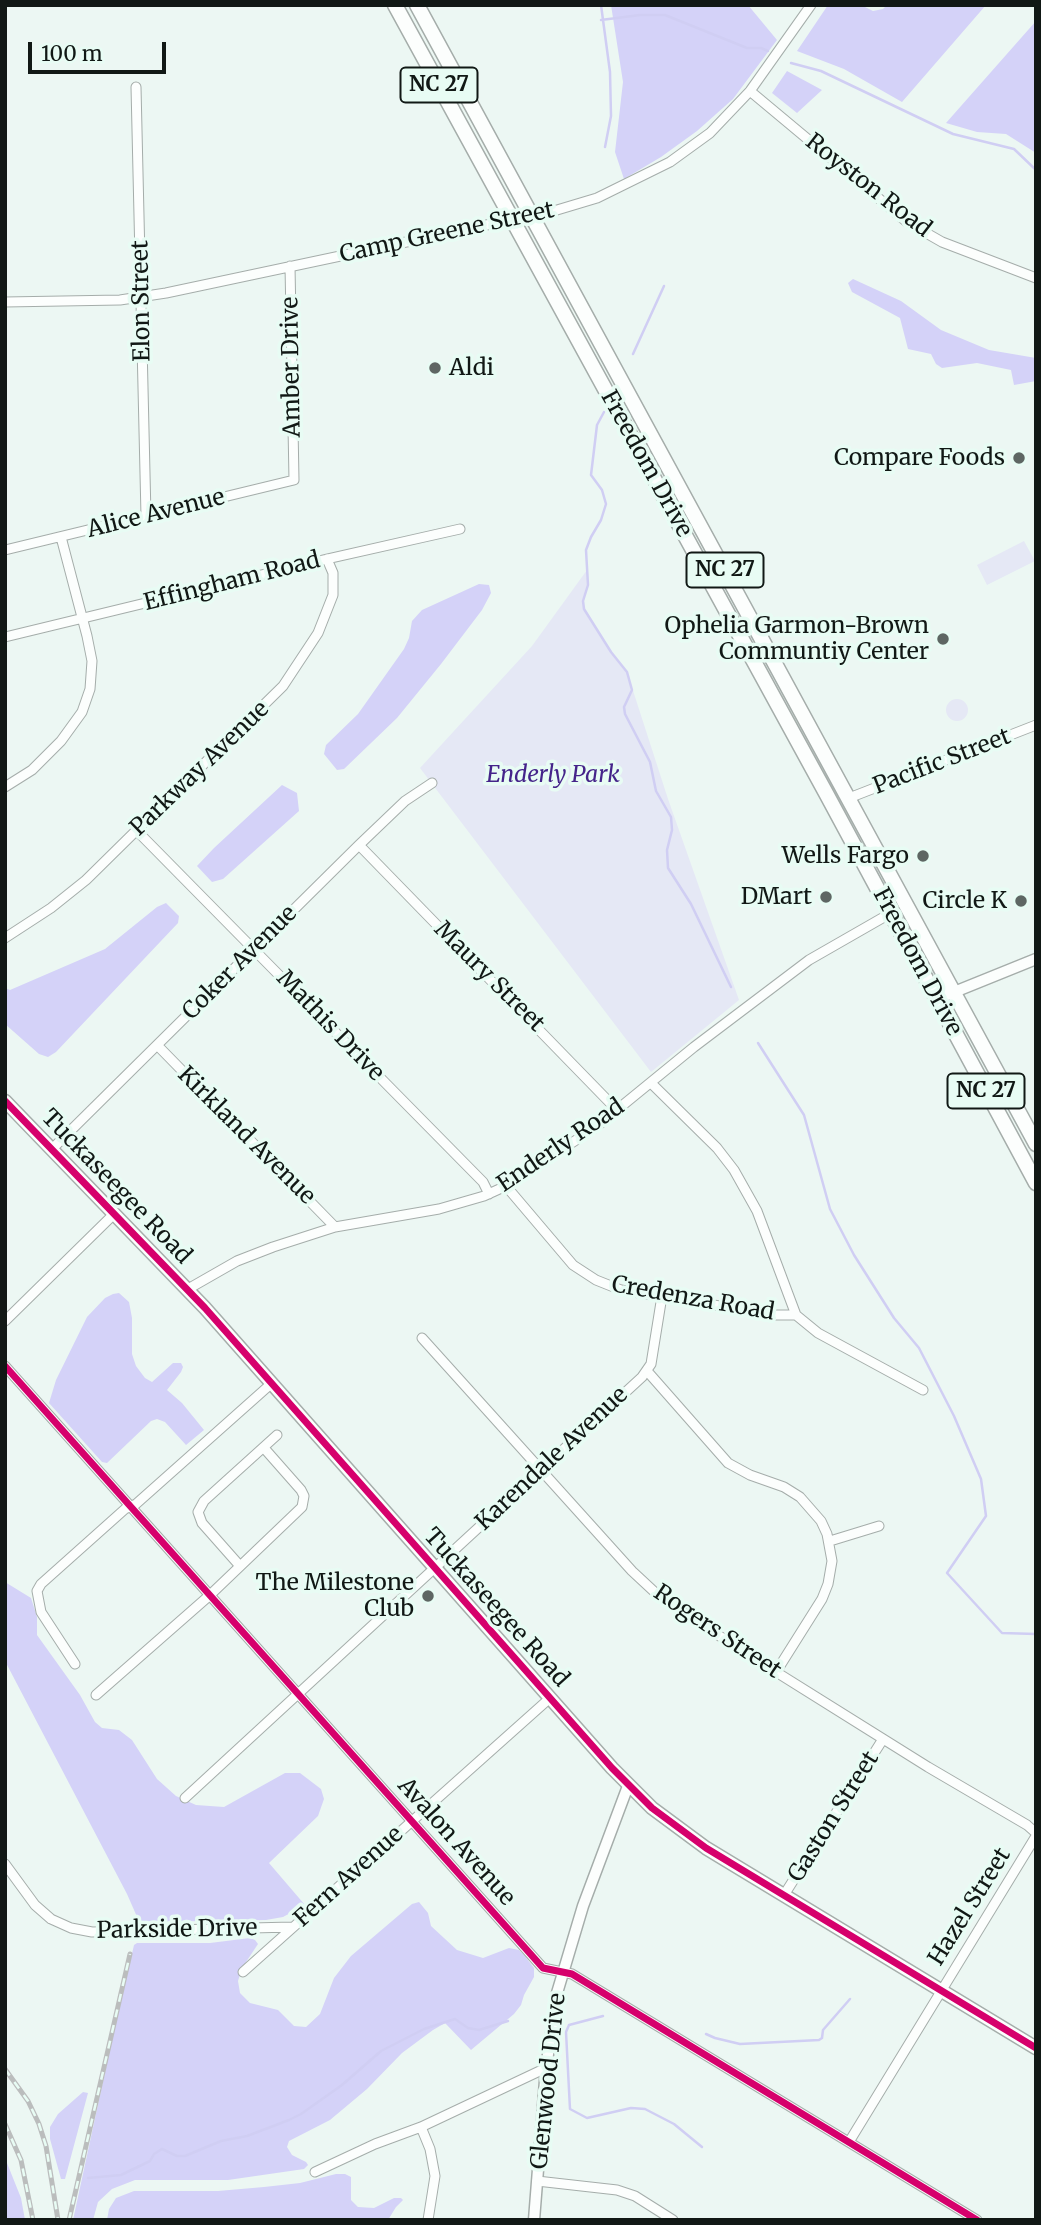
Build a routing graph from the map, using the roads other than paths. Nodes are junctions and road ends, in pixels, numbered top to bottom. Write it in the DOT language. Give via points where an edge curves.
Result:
graph roads {
  1 [pos="395,5"];
  2 [pos="416,5"];
  3 [pos="811,5"];
  4 [pos="136,87"];
  5 [pos="750,92"];
  6 [pos="531,214"];
  7 [pos="512,218"];
  8 [pos="290,266"];
  9 [pos="1036,278"];
  10 [pos="142,297"];
  11 [pos="5,302"];
  12 [pos="294,468"];
  13 [pos="670,508"];
  14 [pos="146,516"];
  15 [pos="460,529"];
  16 [pos="61,537"];
  17 [pos="5,550"];
  18 [pos="327,559"];
  19 [pos="719,559"];
  20 [pos="82,619"];
  21 [pos="5,637"];
  22 [pos="787,722"];
  23 [pos="1036,725"];
  24 [pos="432,783"];
  25 [pos="5,787"];
  26 [pos="849,799"];
  27 [pos="137,831"];
  28 [pos="359,845"];
  29 [pos="891,914"];
  30 [pos="5,938"];
  31 [pos="254,948"];
  32 [pos="1036,959"];
  33 [pos="954,991"];
  34 [pos="937,999"];
  35 [pos="157,1045"];
  36 [pos="651,1083"];
  37 [pos="5,1101"];
  38 [pos="617,1110"];
  39 [pos="1036,1144"];
  40 [pos="52,1149"];
  41 [pos="1036,1183"];
  42 [pos="506,1186"];
  43 [pos="489,1194"];
  44 [pos="115,1213"];
  45 [pos="335,1227"];
  46 [pos="188,1289"];
  47 [pos="663,1296"];
  48 [pos="796,1315"];
  49 [pos="5,1321"];
  50 [pos="422,1338"];
  51 [pos="5,1366"];
  52 [pos="647,1371"];
  53 [pos="271,1383"];
  54 [pos="923,1390"];
  55 [pos="277,1435"];
  56 [pos="264,1448"];
  57 [pos="540,1469"];
  58 [pos="131,1506"];
  59 [pos="879,1526"];
  60 [pos="830,1541"];
  61 [pos="240,1566"];
  62 [pos="435,1569"];
  63 [pos="210,1595"];
  64 [pos="75,1664"];
  65 [pos="776,1672"];
  66 [pos="298,1694"];
  67 [pos="96,1695"];
  68 [pos="550,1698"];
  69 [pos="883,1739"];
  70 [pos="628,1786"];
  71 [pos="185,1798"];
  72 [pos="411,1821"];
  73 [pos="1036,1834"];
  74 [pos="5,1864"];
  75 [pos="785,1895"];
  76 [pos="292,1927"];
  77 [pos="243,1972"];
  78 [pos="562,1972"];
  79 [pos="942,1991"];
  80 [pos="1036,2048"];
  81 [pos="546,2068"];
  82 [pos="421,2127"];
  83 [pos="849,2142"];
  84 [pos="315,2172"];
  85 [pos="537,2181"];
  86 [pos="428,2220"];
  87 [pos="534,2220"];
  88 [pos="673,2220"];
  89 [pos="976,2220"];
  1 -- 7 [label="main road, Freedom Drive / NC 27"];
  2 -- 6 [label="main road, Freedom Drive / NC 27"];
  3 -- 5 [label="street, Camp Greene Street"];
  4 -- 10 [label="street, Elon Street"];
  5 -- 6 [label="street, Camp Greene Street" via="702,139 650,174 597,198"];
  5 -- 9 [label="street, Royston Road" via="907,222 942,242"];
  6 -- 7 [label="street, Camp Greene Street"];
  6 -- 19 [label="main road, Freedom Drive / NC 27"];
  7 -- 8 [label="street, Camp Greene Street"];
  7 -- 13 [label="main road, Freedom Drive / NC 27"];
  8 -- 10 [label="street, Camp Greene Street"];
  8 -- 12 [label="street, Amber Drive"];
  10 -- 11 [label="street, Camp Greene Street"];
  10 -- 14 [label="street, Elon Street"];
  12 -- 14 [label="street, Alice Avenue" via="294,480"];
  13 -- 19 [label="main road" via="681,508 701,543"];
  13 -- 22 [label="main road, Freedom Drive / NC 27"];
  14 -- 16 [label="street, Alice Avenue"];
  15 -- 18 [label="street, Effingham Road"];
  16 -- 17 [label="street, Alice Avenue"];
  16 -- 20 [label="street"];
  18 -- 20 [label="street, Effingham Road"];
  18 -- 27 [label="street, Parkway Avenue" via="333,573 333,595 307,654 270,701"];
  19 -- 26 [label="main road, Freedom Drive / NC 27"];
  20 -- 21 [label="street, Effingham Road"];
  20 -- 25 [label="street" via="92,669 82,712 43,761"];
  22 -- 26 [label="main road" via="804,740 835,796"];
  22 -- 29 [label="main road, Freedom Drive / NC 27"];
  23 -- 26 [label="street, Pacific Street"];
  24 -- 28 [label="street, Coker Avenue" via="405,801"];
  26 -- 33 [label="main road, Freedom Drive / NC 27"];
  27 -- 30 [label="street, Parkway Avenue" via="69,895"];
  27 -- 31 [label="street, Mathis Drive"];
  28 -- 31 [label="street, Coker Avenue"];
  28 -- 38 [label="street, Maury Street"];
  29 -- 34 [label="main road, Freedom Drive / NC 27"];
  29 -- 36 [label="street, Enderly Road" via="809,960"];
  31 -- 35 [label="street, Coker Avenue"];
  31 -- 43 [label="street, Mathis Drive" via="483,1182"];
  32 -- 33 [label="street"];
  33 -- 34 [label="street"];
  33 -- 39 [label="main road, Freedom Drive / NC 27"];
  34 -- 41 [label="main road, Freedom Drive / NC 27"];
  35 -- 40 [label="street, Coker Avenue"];
  35 -- 45 [label="street, Kirkland Avenue"];
  36 -- 38 [label="street, Enderly Road"];
  36 -- 48 [label="street" via="734,1170 757,1211"];
  37 -- 40 [label="main road, Tuckaseegee Road"];
  38 -- 42 [label="street, Enderly Road"];
  40 -- 44 [label="main road, Tuckaseegee Road"];
  42 -- 43 [label="street, Enderly Road"];
  42 -- 47 [label="street, Credenza Road" via="584,1274 621,1290"];
  43 -- 45 [label="street, Enderly Road" via="439,1209"];
  44 -- 46 [label="main road, Tuckaseegee Road"];
  44 -- 49 [label="street"];
  45 -- 46 [label="street, Enderly Road" via="237,1261"];
  46 -- 53 [label="main road, Tuckaseegee Road"];
  47 -- 48 [label="street, Credenza Road"];
  47 -- 52 [label="street, Karendale Avenue"];
  48 -- 54 [label="street" via="818,1333"];
  50 -- 57 [label="street, Rogers Street"];
  51 -- 58 [label="street, Avalon Avenue"];
  52 -- 57 [label="street, Karendale Avenue"];
  52 -- 60 [label="street" via="728,1463 784,1487 807,1503"];
  53 -- 58 [label="street"];
  53 -- 62 [label="main road, Tuckaseegee Road"];
  55 -- 56 [label="street"];
  56 -- 61 [label="street" via="302,1490 304,1501 298,1513"];
  56 -- 61 [label="street" via="204,1501 198,1512 202,1523"];
  57 -- 62 [label="street, Karendale Avenue"];
  57 -- 65 [label="street, Rogers Street" via="647,1586"];
  58 -- 63 [label="street, Avalon Avenue"];
  58 -- 64 [label="street" via="37,1591 41,1612"];
  59 -- 60 [label="street"];
  60 -- 65 [label="street" via="830,1576 822,1599"];
  61 -- 63 [label="street"];
  62 -- 66 [label="street, Karendale Avenue"];
  62 -- 68 [label="main road, Tuckaseegee Road"];
  63 -- 66 [label="street, Avalon Avenue"];
  63 -- 67 [label="street"];
  65 -- 69 [label="street, Rogers Street"];
  66 -- 71 [label="street, Karendale Avenue"];
  66 -- 72 [label="street, Avalon Avenue"];
  68 -- 70 [label="main road, Tuckaseegee Road"];
  68 -- 72 [label="street, Fern Avenue"];
  69 -- 73 [label="street, Rogers Street"];
  69 -- 75 [label="street, Gaston Street"];
  70 -- 75 [label="main road, Tuckaseegee Road" via="677,1828"];
  70 -- 78 [label="street, Glenwood Drive"];
  72 -- 76 [label="street, Fern Avenue"];
  72 -- 78 [label="street, Avalon Avenue" via="543,1968"];
  73 -- 79 [label="street, Hazel Street"];
  74 -- 76 [label="street, Parkside Drive" via="45,1915 78,1930"];
  75 -- 79 [label="main road, Tuckaseegee Road"];
  76 -- 77 [label="street, Fern Avenue"];
  78 -- 81 [label="street, Glenwood Drive"];
  78 -- 83 [label="street, Avalon Avenue"];
  79 -- 80 [label="main road, Tuckaseegee Road"];
  79 -- 83 [label="street, Hazel Street"];
  81 -- 82 [label="street"];
  81 -- 85 [label="street, Glenwood Drive"];
  82 -- 84 [label="street"];
  82 -- 86 [label="street" via="435,2176"];
  83 -- 89 [label="street, Avalon Avenue"];
  85 -- 87 [label="street, Glenwood Drive"];
  85 -- 88 [label="street" via="617,2190"];
}
